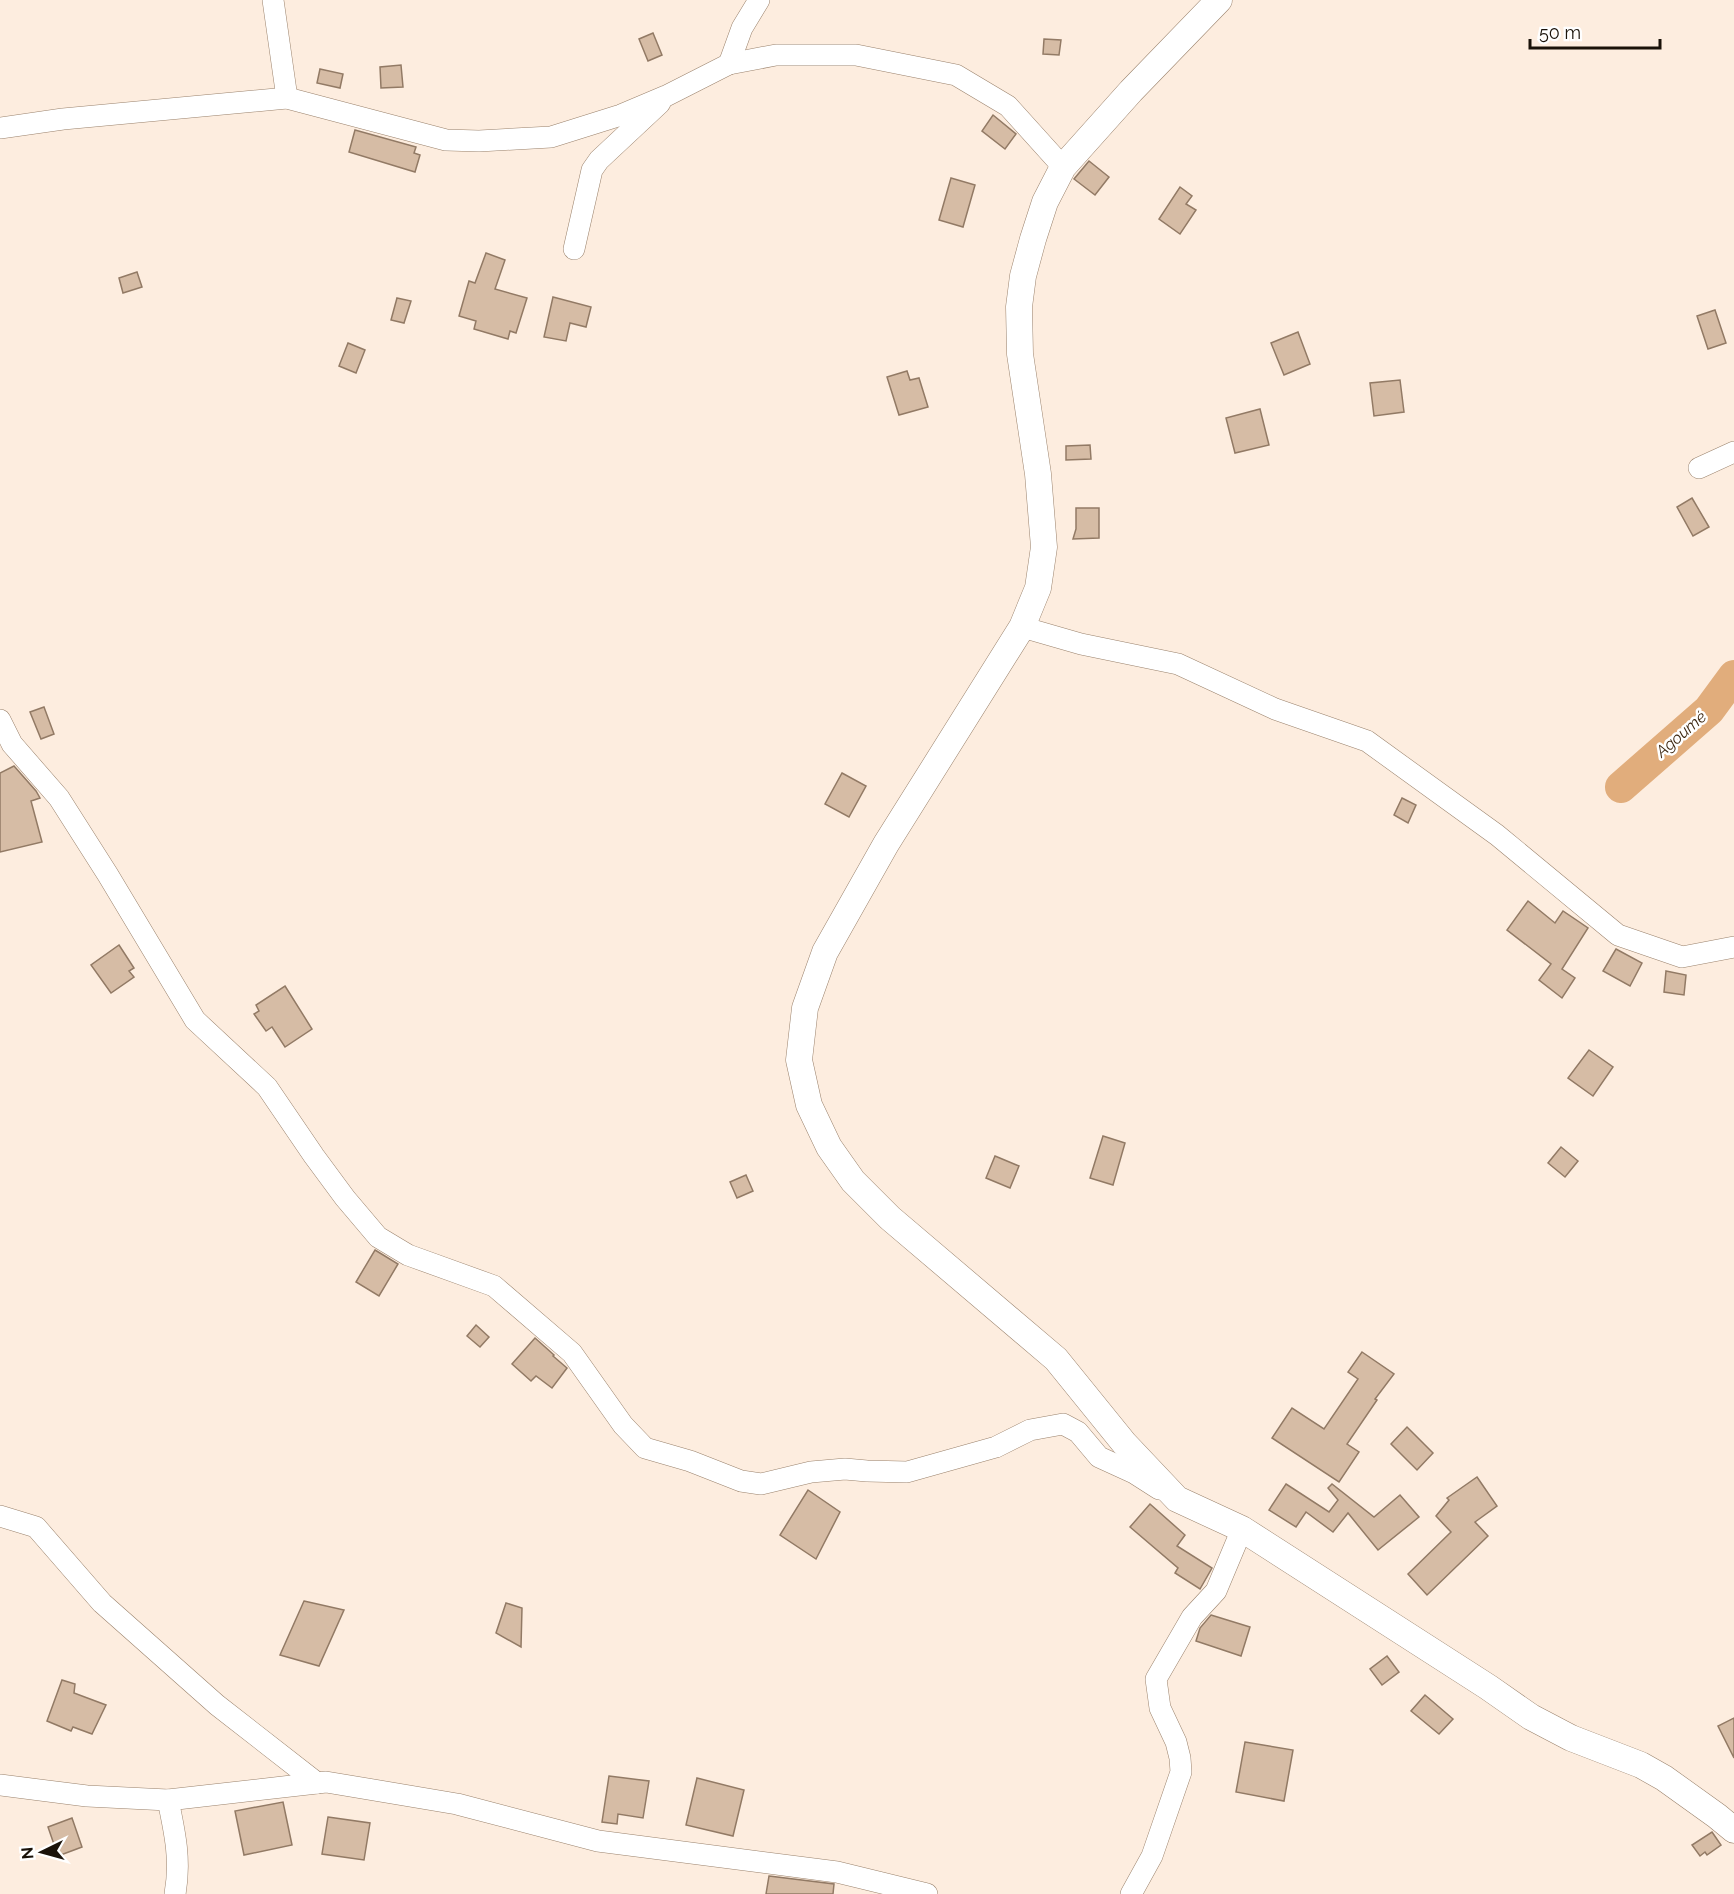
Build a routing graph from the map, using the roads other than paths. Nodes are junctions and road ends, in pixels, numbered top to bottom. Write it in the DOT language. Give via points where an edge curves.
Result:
graph roads {
  1 [pos="273,0"];
  2 [pos="759,0"];
  3 [pos="1219,0"];
  4 [pos="729,64"];
  5 [pos="666,96"];
  6 [pos="287,98"];
  7 [pos="0,128"];
  8 [pos="1064,167"];
  9 [pos="574,249"];
  10 [pos="1734,452"];
  11 [pos="1699,468"];
  12 [pos="1022,627"];
  13 [pos="0,720"];
  14 [pos="1734,947"];
  15 [pos="1176,1499"];
  16 [pos="0,1516"];
  17 [pos="1242,1529"];
  18 [pos="317,1783"];
  19 [pos="0,1785"];
  20 [pos="168,1800"];
  21 [pos="1734,1830"];
  22 [pos="176,1894"];
  23 [pos="927,1894"];
  24 [pos="1131,1894"];
  1 -- 6 [label="street"];
  2 -- 4 [label="street" via="742,28"];
  3 -- 8 [label="street" via="1131,90"];
  4 -- 5 [label="street"];
  4 -- 8 [label="street" via="776,55 856,55 956,75 1008,106"];
  5 -- 6 [label="street" via="551,137 479,141 446,140"];
  5 -- 9 [label="street" via="592,170"];
  6 -- 7 [label="street"];
  8 -- 12 [label="street" via="1045,202 1033,239 1019,307 1020,354 1038,474 1044,547 1038,588"];
  10 -- 11 [label="street"];
  12 -- 14 [label="street" via="1178,664 1275,709 1367,741 1497,835 1618,935 1682,957"];
  12 -- 15 [label="street" via="886,844 825,952 805,1008 799,1060 809,1105 829,1147 853,1181 890,1218 1056,1359 1124,1443"];
  13 -- 15 [label="street" via="12,744 59,798 195,1020 267,1087 345,1198 378,1237 408,1255 494,1286 572,1353 623,1425 645,1448 741,1481 761,1484 845,1468 907,1473 996,1447 1030,1430 1064,1424 1078,1432 1099,1457"];
  15 -- 17 [label="street"];
  16 -- 18 [label="street" via="36,1527 102,1603 217,1705"];
  17 -- 21 [label="street" via="1532,1717 1571,1738 1641,1765"];
  17 -- 24 [label="street" via="1216,1591 1192,1617 1156,1678 1160,1708 1176,1742 1180,1772 1152,1856"];
  18 -- 20 [label="street"];
  18 -- 23 [label="street" via="457,1804 598,1841 837,1872"];
  19 -- 20 [label="street" via="87,1796"];
  20 -- 22 [label="street" via="179,1872"];
}
